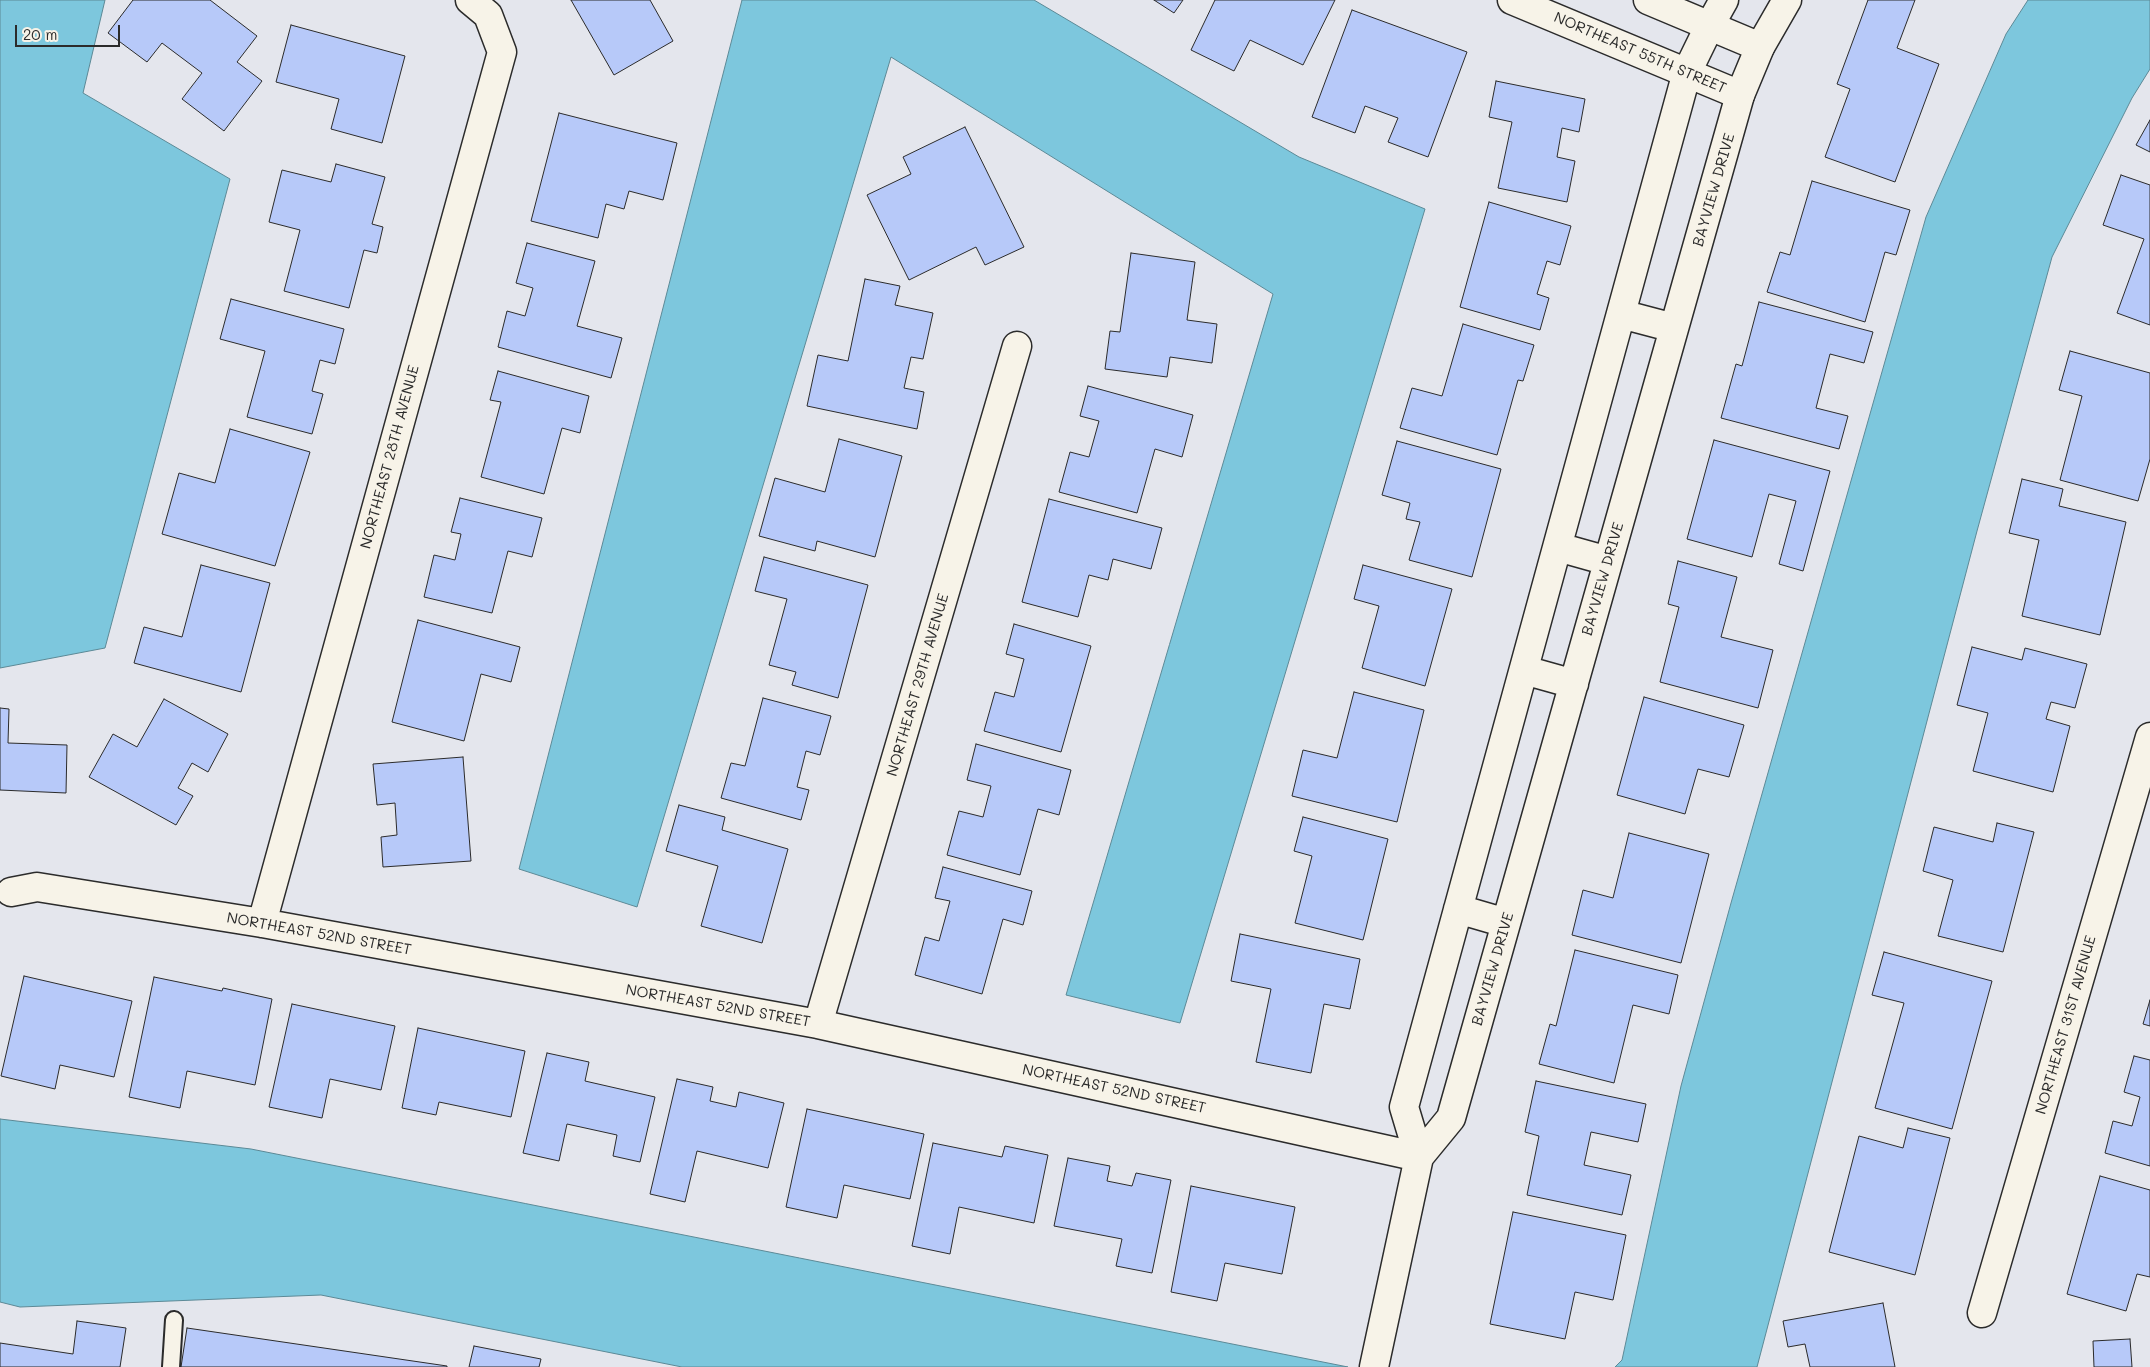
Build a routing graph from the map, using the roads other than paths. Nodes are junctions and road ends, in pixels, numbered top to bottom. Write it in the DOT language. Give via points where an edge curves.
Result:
graph roads {
  1 [pos="470,0"];
  2 [pos="1512,0"];
  3 [pos="1648,0"];
  4 [pos="1724,0"];
  5 [pos="1787,0"];
  6 [pos="1710,25"];
  7 [pos="1760,46"];
  8 [pos="1687,72"];
  9 [pos="1740,95"];
  10 [pos="1621,314"];
  11 [pos="1674,328"];
  12 [pos="1017,346"];
  13 [pos="1558,547"];
  14 [pos="1608,561"];
  15 [pos="1524,670"];
  16 [pos="1574,684"];
  17 [pos="2150,737"];
  18 [pos="11,892"];
  19 [pos="1458,909"];
  20 [pos="1506,922"];
  21 [pos="262,923"];
  22 [pos="818,1024"];
  23 [pos="1419,1156"];
  24 [pos="1982,1313"];
  25 [pos="174,1320"];
  26 [pos="1377,1355"];
  27 [pos="171,1367"];
  1 -- 21 [label="street, NORTHEAST 28TH AVENUE" via="488,15 502,52"];
  2 -- 8 [label="street, NORTHEAST 55TH STREET"];
  3 -- 6 [label="street"];
  4 -- 6 [label="street, BAYVIEW DRIVE"];
  5 -- 7 [label="street, BAYVIEW DRIVE"];
  6 -- 7 [label="street"];
  6 -- 8 [label="street, BAYVIEW DRIVE"];
  7 -- 9 [label="street, BAYVIEW DRIVE"];
  8 -- 9 [label="street, NORTHEAST 55TH STREET"];
  8 -- 10 [label="street, BAYVIEW DRIVE"];
  9 -- 11 [label="street, BAYVIEW DRIVE"];
  10 -- 11 [label="street"];
  10 -- 13 [label="street, BAYVIEW DRIVE"];
  11 -- 14 [label="street, BAYVIEW DRIVE"];
  12 -- 22 [label="street, NORTHEAST 29TH AVENUE"];
  13 -- 14 [label="street"];
  13 -- 15 [label="street, BAYVIEW DRIVE"];
  14 -- 16 [label="street, BAYVIEW DRIVE"];
  15 -- 16 [label="street"];
  15 -- 19 [label="street, BAYVIEW DRIVE"];
  16 -- 20 [label="street, BAYVIEW DRIVE"];
  17 -- 24 [label="street, NORTHEAST 31ST AVENUE"];
  18 -- 21 [label="street, NORTHEAST 52ND STREET" via="37,888"];
  19 -- 20 [label="street"];
  19 -- 23 [label="street, BAYVIEW DRIVE" via="1404,1107"];
  20 -- 23 [label="street, BAYVIEW DRIVE" via="1451,1118"];
  21 -- 22 [label="street, NORTHEAST 52ND STREET"];
  22 -- 23 [label="street, NORTHEAST 52ND STREET"];
  23 -- 26 [label="street, BAYVIEW DRIVE"];
  25 -- 27 [label="lane"];
}
